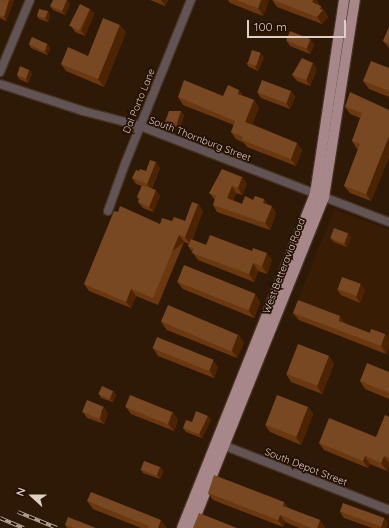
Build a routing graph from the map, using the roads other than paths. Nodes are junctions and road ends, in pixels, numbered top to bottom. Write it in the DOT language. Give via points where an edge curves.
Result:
graph roads {
  1 [pos="30,0"];
  2 [pos="191,0"];
  3 [pos="344,0"];
  4 [pos="355,0"];
  5 [pos="0,72"];
  6 [pos="0,84"];
  7 [pos="140,126"];
  8 [pos="319,195"];
  9 [pos="108,211"];
  10 [pos="389,222"];
  11 [pos="220,444"];
  12 [pos="389,510"];
  13 [pos="182,528"];
  14 [pos="191,528"];
  1 -- 5 [label="street"];
  2 -- 7 [label="street, Dal Porto Lane"];
  3 -- 8 [label="main road, West Betteravia Road"];
  4 -- 8 [label="main road, West Betteravia Road"];
  6 -- 7 [label="street, South Thornburg Street"];
  7 -- 8 [label="street, South Thornburg Street"];
  7 -- 9 [label="street, Dal Porto Lane"];
  8 -- 10 [label="street, South Thornburg Street"];
  8 -- 11 [label="main road, West Betteravia Road"];
  11 -- 12 [label="street, South Depot Street"];
  11 -- 13 [label="main road, West Betteravia Road"];
  11 -- 14 [label="main road, West Betteravia Road"];
}
